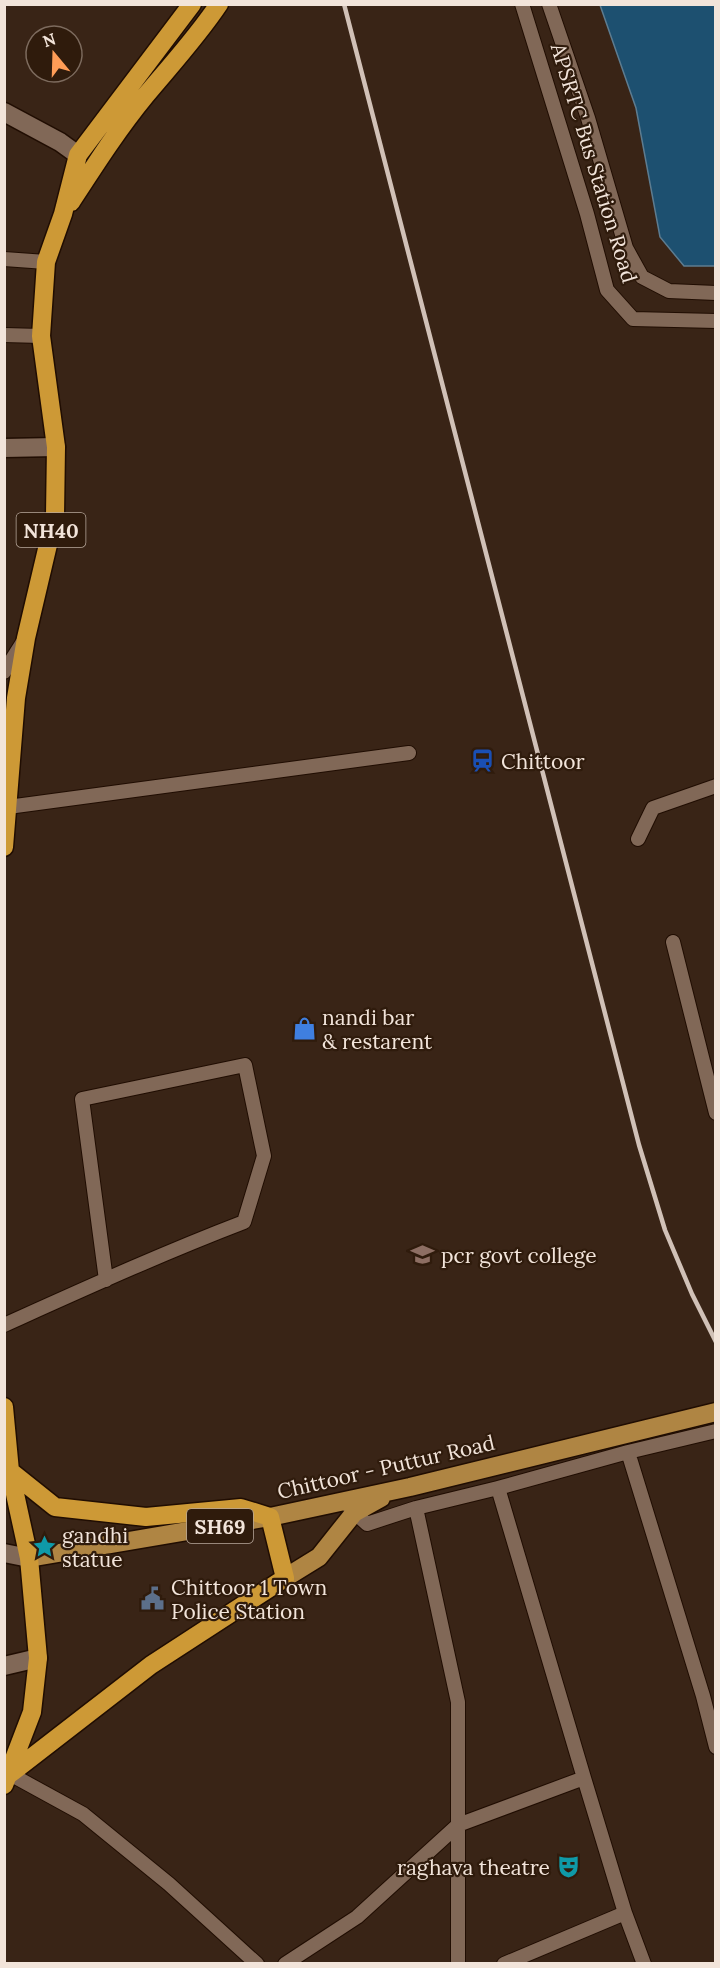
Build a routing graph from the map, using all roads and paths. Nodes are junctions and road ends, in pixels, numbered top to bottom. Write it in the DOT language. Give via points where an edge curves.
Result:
graph roads {
  1 [pos="192,4"];
  2 [pos="219,4"];
  3 [pos="522,4"];
  4 [pos="549,4"];
  5 [pos="4,112"];
  6 [pos="78,155"];
  7 [pos="63,214"];
  8 [pos="4,259"];
  9 [pos="46,262"];
  10 [pos="716,293"];
  11 [pos="716,321"];
  12 [pos="4,335"];
  13 [pos="42,336"];
  14 [pos="56,447"];
  15 [pos="4,448"];
  16 [pos="26,638"];
  17 [pos="4,672"];
  18 [pos="410,753"];
  19 [pos="716,786"];
  20 [pos="8,807"];
  21 [pos="638,839"];
  22 [pos="4,847"];
  23 [pos="673,942"];
  24 [pos="716,1113"];
  25 [pos="106,1280"];
  26 [pos="4,1325"];
  27 [pos="4,1407"];
  28 [pos="716,1412"];
  29 [pos="716,1431"];
  30 [pos="628,1452"];
  31 [pos="10,1471"];
  32 [pos="498,1488"];
  33 [pos="348,1507"];
  34 [pos="416,1508"];
  35 [pos="270,1517"];
  36 [pos="4,1553"];
  37 [pos="29,1558"];
  38 [pos="285,1578"];
  39 [pos="38,1658"];
  40 [pos="4,1666"];
  41 [pos="716,1747"];
  42 [pos="584,1778"];
  43 [pos="7,1779"];
  44 [pos="458,1825"];
  45 [pos="625,1913"];
  46 [pos="257,1964"];
  47 [pos="285,1964"];
  48 [pos="458,1964"];
  49 [pos="504,1964"];
  50 [pos="644,1964"];
  1 -- 6 [label="highway, NH40"];
  2 -- 7 [label="highway, NH40" via="101,154"];
  3 -- 11 [label="street, APSRTC Bus Station Road" via="607,290 633,319"];
  4 -- 10 [label="street, APSRTC Bus Station Road" via="626,248 642,277 669,291"];
  5 -- 6 [label="street"];
  6 -- 7 [label="highway, NH40"];
  7 -- 9 [label="highway, NH40"];
  8 -- 9 [label="street"];
  9 -- 13 [label="highway, NH40"];
  12 -- 13 [label="street"];
  13 -- 14 [label="highway, NH40"];
  14 -- 15 [label="street"];
  14 -- 16 [label="highway, NH40" via="55,515"];
  16 -- 17 [label="street"];
  16 -- 20 [label="highway, NH40" via="16,698"];
  18 -- 20 [label="street"];
  19 -- 21 [label="street" via="653,808"];
  20 -- 22 [label="highway, NH40"];
  23 -- 24 [label="street"];
  25 -- 25 [label="street" via="82,1099 245,1065 264,1156 244,1222"];
  25 -- 26 [label="street"];
  27 -- 31 [label="highway"];
  28 -- 33 [label="main road, Chittoor - Puttur Road / SH69" via="403,1488"];
  29 -- 30 [label="street"];
  30 -- 32 [label="street"];
  30 -- 41 [label="street"];
  31 -- 35 [label="highway" via="55,1507 146,1517 241,1508"];
  31 -- 37 [label="highway"];
  32 -- 34 [label="street"];
  32 -- 42 [label="street"];
  33 -- 34 [label="street" via="367,1524"];
  33 -- 35 [label="main road, Chittoor - Puttur Road / SH69"];
  33 -- 38 [label="main road" via="319,1557"];
  34 -- 44 [label="street" via="458,1702"];
  35 -- 37 [label="main road, Chittoor - Puttur Road / SH69"];
  35 -- 38 [label="highway"];
  36 -- 37 [label="street"];
  37 -- 39 [label="highway"];
  38 -- 43 [label="highway" via="151,1665"];
  39 -- 40 [label="street"];
  39 -- 43 [label="highway" via="32,1712"];
  42 -- 44 [label="street"];
  42 -- 45 [label="street"];
  43 -- 46 [label="street" via="82,1814 169,1884"];
  44 -- 47 [label="street" via="357,1917"];
  44 -- 48 [label="street"];
  45 -- 49 [label="street"];
  45 -- 50 [label="street"];
}
